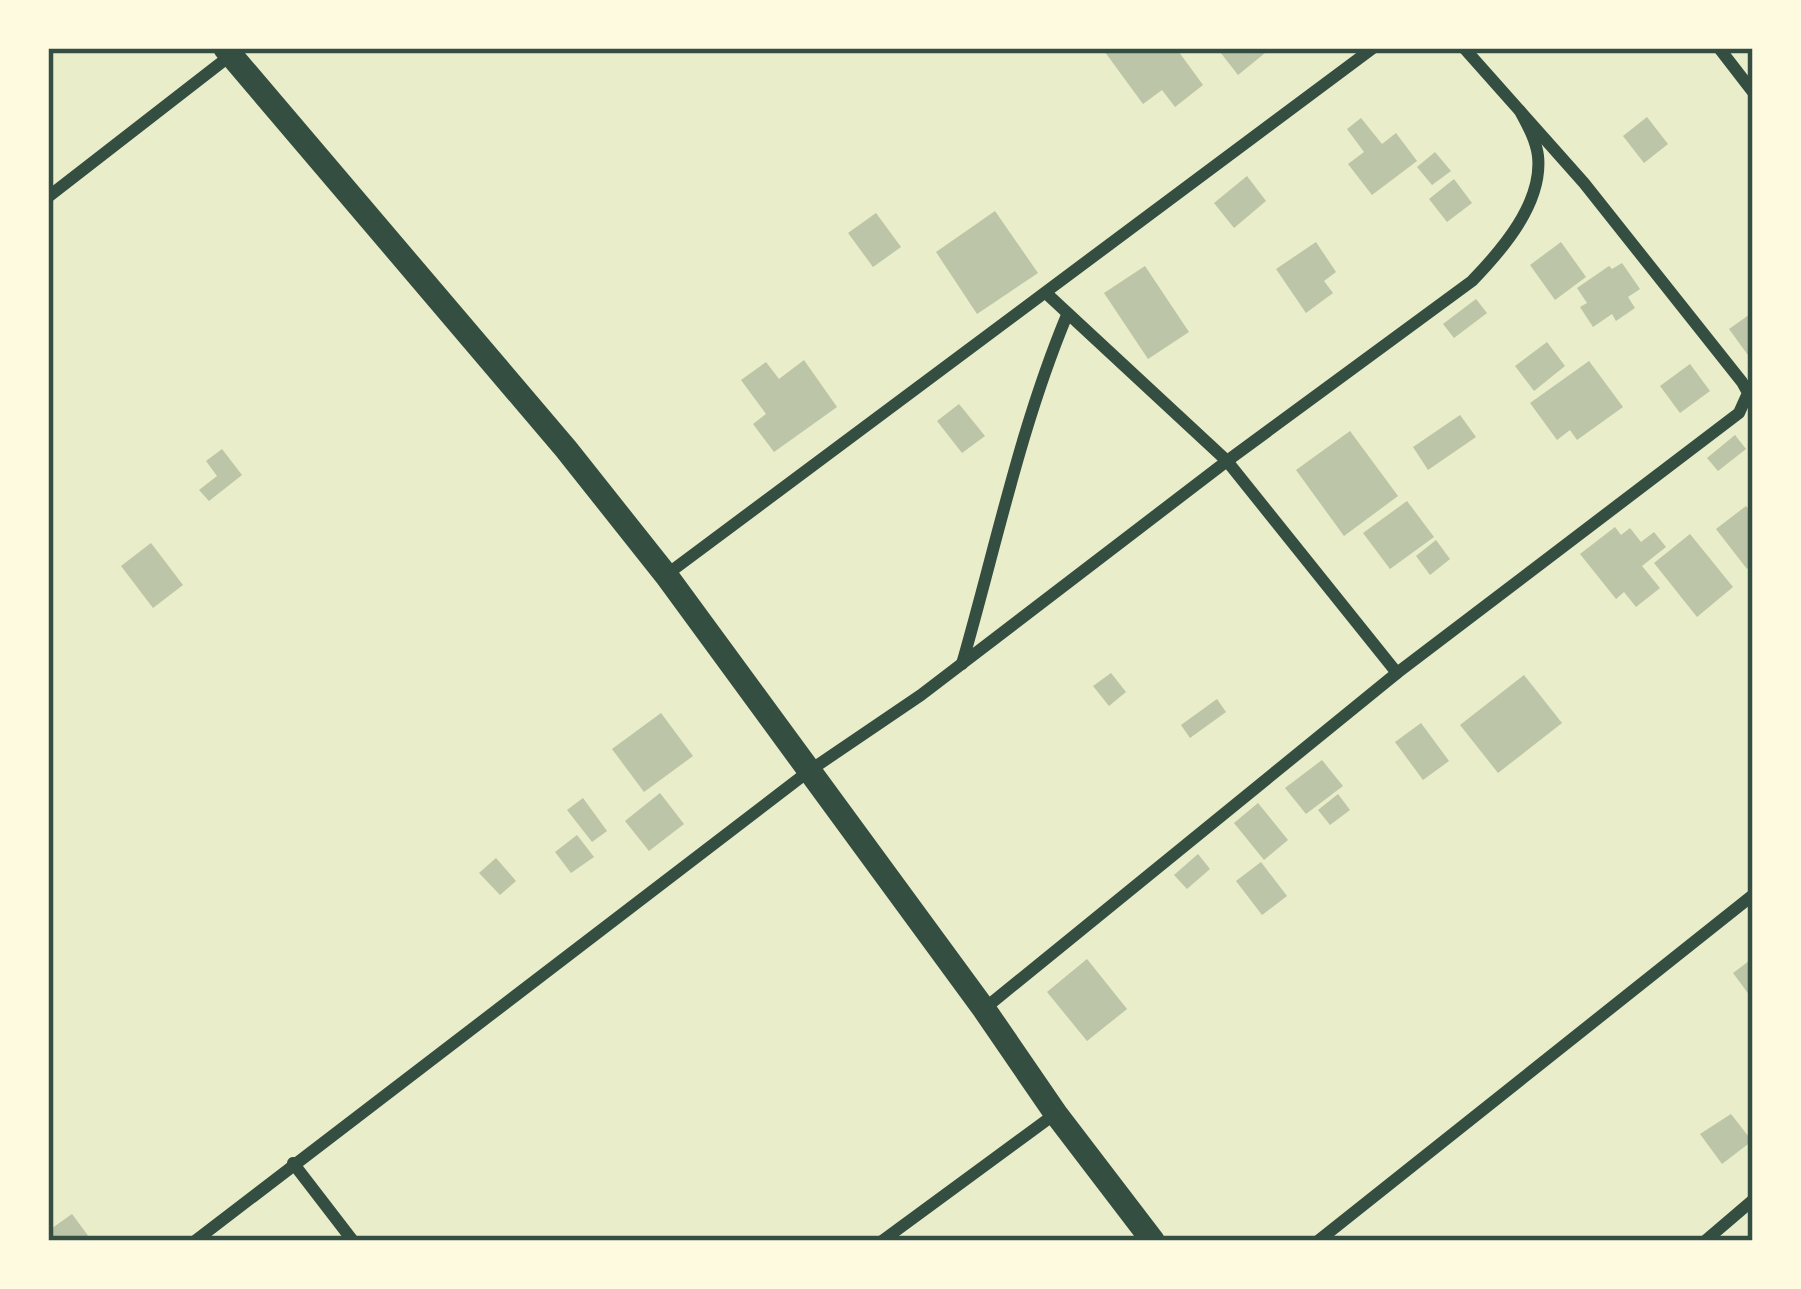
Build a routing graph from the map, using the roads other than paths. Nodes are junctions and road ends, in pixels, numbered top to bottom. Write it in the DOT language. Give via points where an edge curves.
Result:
graph roads {
  1 [pos="1373,48"];
  2 [pos="1464,48"];
  3 [pos="1719,48"];
  4 [pos="228,51"];
  5 [pos="1753,92"];
  6 [pos="1520,111"];
  7 [pos="48,197"];
  8 [pos="1047,294"];
  9 [pos="1067,315"];
  10 [pos="1226,460"];
  11 [pos="666,575"];
  12 [pos="962,664"];
  13 [pos="1397,674"];
  14 [pos="809,771"];
  15 [pos="1753,895"];
  16 [pos="984,1009"];
  17 [pos="1056,1114"];
  18 [pos="293,1163"];
  19 [pos="1753,1201"];
  20 [pos="195,1241"];
  21 [pos="353,1241"];
  22 [pos="882,1241"];
  23 [pos="1153,1241"];
  24 [pos="1318,1241"];
  25 [pos="1705,1241"];
  1 -- 8 [label="street"];
  2 -- 6 [label="street"];
  3 -- 5 [label="street"];
  4 -- 7 [label="street"];
  4 -- 11 [label="main road"];
  6 -- 10 [label="street" via="1535,141 1537,181 1498,254"];
  6 -- 13 [label="street" via="1748,393 1739,412"];
  8 -- 9 [label="street"];
  8 -- 11 [label="street"];
  9 -- 10 [label="street"];
  9 -- 12 [label="street" via="1030,409"];
  10 -- 12 [label="street"];
  10 -- 13 [label="street"];
  11 -- 14 [label="main road"];
  12 -- 14 [label="street"];
  13 -- 16 [label="street"];
  14 -- 16 [label="main road"];
  14 -- 18 [label="street"];
  15 -- 24 [label="street"];
  16 -- 17 [label="main road"];
  17 -- 22 [label="street"];
  17 -- 23 [label="main road"];
  18 -- 20 [label="street"];
  18 -- 21 [label="street"];
  19 -- 25 [label="street"];
}
